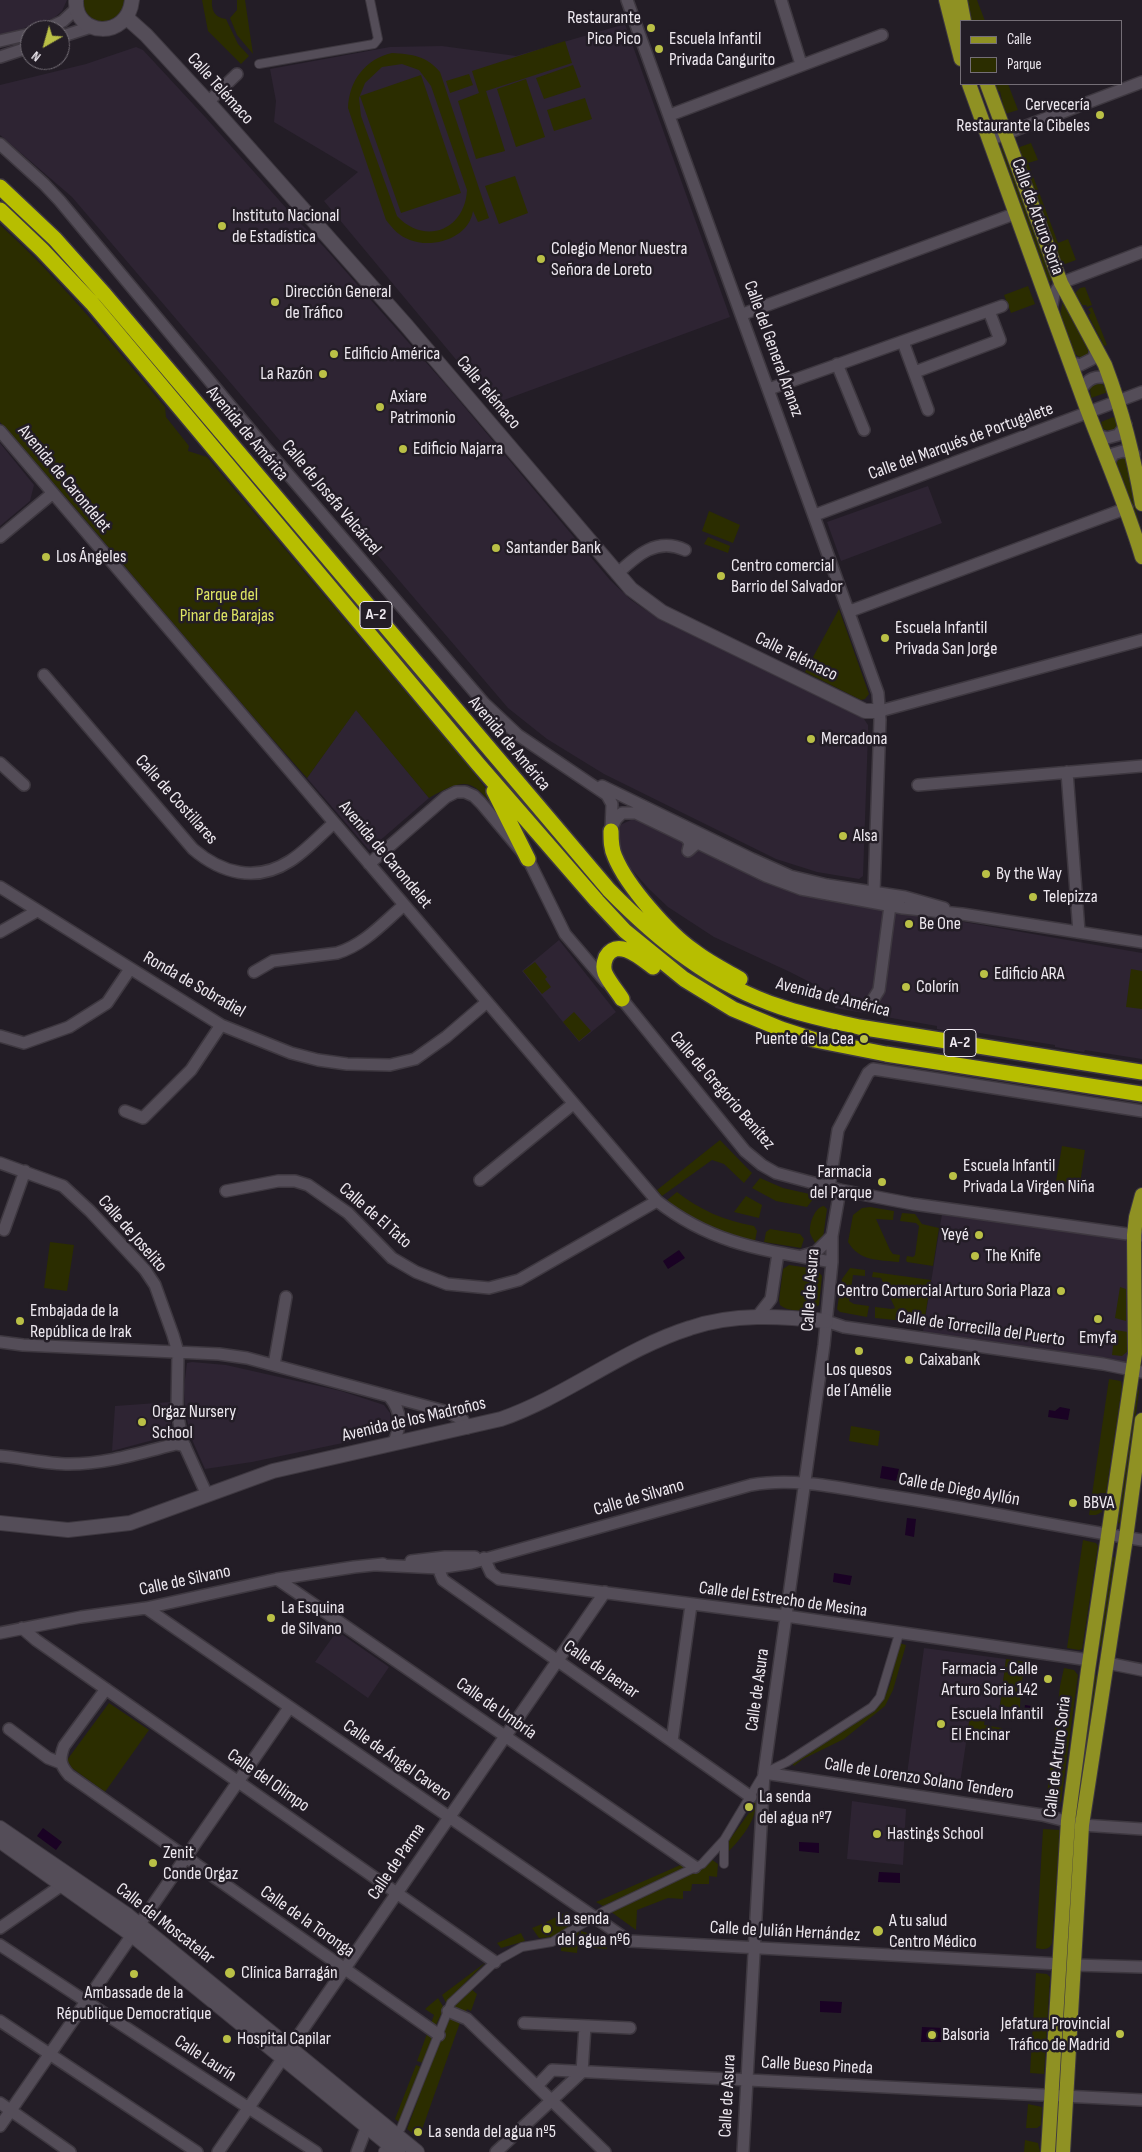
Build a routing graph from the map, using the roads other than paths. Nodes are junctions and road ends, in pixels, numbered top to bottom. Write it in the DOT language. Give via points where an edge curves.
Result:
graph roads {
  1 [pos="132,0"];
  2 [pos="370,0"];
  3 [pos="627,0"];
  4 [pos="781,0"];
  5 [pos="946,0"];
  6 [pos="960,0"];
  7 [pos="76,5"];
  8 [pos="127,18"];
  9 [pos="64,20"];
  10 [pos="964,20"];
  11 [pos="91,27"];
  12 [pos="70,34"];
  13 [pos="882,35"];
  14 [pos="20,36"];
  15 [pos="0,41"];
  16 [pos="20,50"];
  17 [pos="960,55"];
  18 [pos="0,57"];
  19 [pos="259,64"];
  20 [pos="801,64"];
  21 [pos="237,74"];
  22 [pos="1142,82"];
  23 [pos="969,85"];
  24 [pos="987,85"];
  25 [pos="208,102"];
  26 [pos="670,114"];
  27 [pos="1006,134"];
  28 [pos="989,140"];
  29 [pos="0,144"];
  30 [pos="0,154"];
  31 [pos="0,187"];
  32 [pos="0,210"];
  33 [pos="1014,214"];
  34 [pos="77,223"];
  35 [pos="1142,252"];
  36 [pos="1061,283"];
  37 [pos="1002,306"];
  38 [pos="1051,310"];
  39 [pos="989,311"];
  40 [pos="743,314"];
  41 [pos="903,342"];
  42 [pos="1096,348"];
  43 [pos="1070,362"];
  44 [pos="837,364"];
  45 [pos="915,372"];
  46 [pos="1110,378"];
  47 [pos="769,389"];
  48 [pos="1080,391"];
  49 [pos="1142,392"];
  50 [pos="1118,401"];
  51 [pos="928,410"];
  52 [pos="1089,413"];
  53 [pos="1126,425"];
  54 [pos="864,430"];
  55 [pos="0,431"];
  56 [pos="1097,434"];
  57 [pos="1134,454"];
  58 [pos="1109,463"];
  59 [pos="53,493"];
  60 [pos="1142,504"];
  61 [pos="1127,508"];
  62 [pos="815,515"];
  63 [pos="0,537"];
  64 [pos="685,550"];
  65 [pos="1142,557"];
  66 [pos="617,574"];
  67 [pos="848,610"];
  68 [pos="1142,640"];
  69 [pos="44,675"];
  70 [pos="880,711"];
  71 [pos="0,763"];
  72 [pos="478,764"];
  73 [pos="1142,766"];
  74 [pos="1068,772"];
  75 [pos="577,774"];
  76 [pos="918,785"];
  77 [pos="24,786"];
  78 [pos="334,823"];
  79 [pos="611,831"];
  80 [pos="728,853"];
  81 [pos="528,859"];
  82 [pos="369,864"];
  83 [pos="809,886"];
  84 [pos="0,887"];
  85 [pos="874,892"];
  86 [pos="891,900"];
  87 [pos="404,905"];
  88 [pos="37,911"];
  89 [pos="0,932"];
  90 [pos="1079,932"];
  91 [pos="1142,942"];
  92 [pos="130,969"];
  93 [pos="254,972"];
  94 [pos="622,999"];
  95 [pos="487,1002"];
  96 [pos="869,1006"];
  97 [pos="780,1007"];
  98 [pos="733,1009"];
  99 [pos="221,1025"];
  100 [pos="0,1036"];
  101 [pos="1142,1072"];
  102 [pos="1142,1094"];
  103 [pos="573,1104"];
  104 [pos="126,1111"];
  105 [pos="1142,1111"];
  106 [pos="0,1163"];
  107 [pos="24,1171"];
  108 [pos="480,1180"];
  109 [pos="834,1189"];
  110 [pos="226,1191"];
  111 [pos="657,1201"];
  112 [pos="1141,1202"];
  113 [pos="4,1230"];
  114 [pos="1138,1235"];
  115 [pos="832,1236"];
  116 [pos="778,1253"];
  117 [pos="800,1257"];
  118 [pos="832,1262"];
  119 [pos="286,1296"];
  120 [pos="771,1299"];
  121 [pos="757,1317"];
  122 [pos="777,1317"];
  123 [pos="1139,1319"];
  124 [pos="826,1321"];
  125 [pos="0,1342"];
  126 [pos="178,1352"];
  127 [pos="274,1365"];
  128 [pos="1137,1371"];
  129 [pos="389,1396"];
  130 [pos="1142,1420"];
  131 [pos="467,1428"];
  132 [pos="393,1444"];
  133 [pos="185,1446"];
  134 [pos="0,1456"];
  135 [pos="805,1482"];
  136 [pos="207,1496"];
  137 [pos="0,1524"];
  138 [pos="1108,1534"];
  139 [pos="1126,1538"];
  140 [pos="1142,1540"];
  141 [pos="445,1558"];
  142 [pos="484,1558"];
  143 [pos="377,1565"];
  144 [pos="438,1568"];
  145 [pos="277,1579"];
  146 [pos="605,1592"];
  147 [pos="691,1605"];
  148 [pos="146,1608"];
  149 [pos="786,1616"];
  150 [pos="22,1628"];
  151 [pos="0,1633"];
  152 [pos="900,1634"];
  153 [pos="1089,1660"];
  154 [pos="557,1662"];
  155 [pos="1107,1663"];
  156 [pos="1142,1670"];
  157 [pos="106,1688"];
  158 [pos="289,1708"];
  159 [pos="9,1729"];
  160 [pos="505,1736"];
  161 [pos="672,1741"];
  162 [pos="61,1763"];
  163 [pos="764,1773"];
  164 [pos="238,1782"];
  165 [pos="751,1797"];
  166 [pos="449,1818"];
  167 [pos="1068,1821"];
  168 [pos="1082,1825"];
  169 [pos="0,1828"];
  170 [pos="1142,1829"];
  171 [pos="724,1840"];
  172 [pos="0,1841"];
  173 [pos="186,1858"];
  174 [pos="724,1864"];
  175 [pos="695,1867"];
  176 [pos="62,1885"];
  177 [pos="397,1893"];
  178 [pos="594,1917"];
  179 [pos="0,1928"];
  180 [pos="136,1930"];
  181 [pos="629,1941"];
  182 [pos="0,1945"];
  183 [pos="755,1948"];
  184 [pos="495,1962"];
  185 [pos="1060,1964"];
  186 [pos="1074,1965"];
  187 [pos="1142,1968"];
  188 [pos="344,1970"];
  189 [pos="86,2002"];
  190 [pos="448,2011"];
  191 [pos="0,2021"];
  192 [pos="524,2023"];
  193 [pos="585,2026"];
  194 [pos="630,2028"];
  195 [pos="439,2035"];
  196 [pos="287,2053"];
  197 [pos="50,2055"];
  198 [pos="582,2072"];
  199 [pos="747,2080"];
  200 [pos="537,2086"];
  201 [pos="1066,2095"];
  202 [pos="1051,2097"];
  203 [pos="551,2099"];
  204 [pos="1142,2100"];
  205 [pos="0,2103"];
  206 [pos="249,2108"];
  207 [pos="11,2110"];
  208 [pos="0,2126"];
  209 [pos="368,2126"];
  210 [pos="391,2146"];
  211 [pos="70,2152"];
  212 [pos="197,2152"];
  213 [pos="218,2152"];
  214 [pos="316,2152"];
  215 [pos="357,2152"];
  216 [pos="417,2152"];
  217 [pos="497,2152"];
  218 [pos="605,2152"];
  219 [pos="742,2152"];
  220 [pos="1048,2152"];
  221 [pos="1063,2152"];
  1 -- 8 [label="street"];
  2 -- 19 [label="street" via="378,39 374,44"];
  3 -- 26 [label="street, Calle del General Aranaz"];
  4 -- 20 [label="street"];
  5 -- 17 [label="main road"];
  6 -- 10 [label="main road"];
  7 -- 9 [label="street"];
  7 -- 11 [label="street" via="81,18"];
  8 -- 11 [label="street" via="114,28"];
  8 -- 25 [label="street, Calle Telémaco"];
  11 -- 12 [label="street"];
  13 -- 20 [label="street"];
  14 -- 15 [label="street"];
  16 -- 18 [label="street"];
  20 -- 26 [label="street"];
  21 -- 25 [label="street"];
  22 -- 27 [label="street"];
  23 -- 28 [label="main road, Calle de Arturo Soria"];
  24 -- 27 [label="main road, Calle de Arturo Soria"];
  25 -- 66 [label="street, Calle Telémaco" via="406,326"];
  26 -- 40 [label="street, Calle del General Aranaz"];
  27 -- 28 [label="street"];
  27 -- 36 [label="main road, Calle de Arturo Soria"];
  28 -- 33 [label="main road, Calle de Arturo Soria"];
  29 -- 34 [label="street, Calle de Josefa Valcárcel" via="44,184"];
  30 -- 34 [label="street, Calle de Josefa Valcárcel"];
  31 -- 97 [label="highway, Avenida de América / A-2" via="55,238 105,295 609,890 638,920 691,962"];
  32 -- 72 [label="highway, Avenida de América / A-2" via="92,303"];
  33 -- 38 [label="main road, Calle de Arturo Soria"];
  33 -- 40 [label="street"];
  34 -- 75 [label="street, Calle de Josefa Valcárcel" via="484,703 518,735"];
  35 -- 36 [label="street"];
  36 -- 38 [label="street" via="1054,294"];
  36 -- 42 [label="main road, Calle de Arturo Soria"];
  37 -- 39 [label="street"];
  38 -- 43 [label="main road, Calle de Arturo Soria"];
  39 -- 41 [label="street"];
  39 -- 45 [label="street" via="1000,340"];
  40 -- 47 [label="street, Calle del General Aranaz"];
  41 -- 44 [label="street"];
  41 -- 45 [label="street"];
  42 -- 43 [label="street" via="1094,358 1080,365"];
  42 -- 46 [label="main road, Calle de Arturo Soria"];
  43 -- 48 [label="main road, Calle de Arturo Soria"];
  44 -- 47 [label="street"];
  44 -- 54 [label="street"];
  45 -- 51 [label="street"];
  46 -- 48 [label="street" via="1099,376 1087,380"];
  46 -- 50 [label="main road, Calle de Arturo Soria"];
  47 -- 62 [label="street, Calle del General Aranaz"];
  48 -- 52 [label="main road, Calle de Arturo Soria"];
  49 -- 50 [label="street, Calle del Marqués de Portugalete"];
  50 -- 52 [label="street, Calle del Marqués de Portugalete"];
  50 -- 53 [label="main road, Calle de Arturo Soria"];
  52 -- 56 [label="main road, Calle de Arturo Soria"];
  52 -- 62 [label="street, Calle del Marqués de Portugalete"];
  53 -- 56 [label="street" via="1118,435 1107,438"];
  53 -- 57 [label="main road, Calle de Arturo Soria"];
  55 -- 59 [label="street, Avenida de Carondelet"];
  56 -- 58 [label="main road, Calle de Arturo Soria"];
  57 -- 58 [label="street" via="1123,451 1113,454"];
  57 -- 60 [label="main road, Calle de Arturo Soria"];
  58 -- 61 [label="main road, Calle de Arturo Soria"];
  59 -- 63 [label="street"];
  59 -- 78 [label="street, Avenida de Carondelet"];
  61 -- 65 [label="main road, Calle de Arturo Soria"];
  61 -- 67 [label="street"];
  62 -- 67 [label="street, Calle del General Aranaz"];
  64 -- 66 [label="street" via="674,544 659,545 641,554"];
  66 -- 70 [label="street, Calle Telémaco" via="662,612 861,709"];
  67 -- 70 [label="street, Calle del General Aranaz" via="878,693"];
  68 -- 70 [label="street"];
  69 -- 78 [label="street, Calle de Costillares" via="193,849 209,862 247,873 270,869 290,861"];
  70 -- 85 [label="street, Calle del General Aranaz"];
  71 -- 77 [label="street"];
  72 -- 81 [label="highway"];
  72 -- 98 [label="highway, Avenida de América / A-2" via="625,931 684,979"];
  73 -- 74 [label="street"];
  74 -- 76 [label="street"];
  74 -- 90 [label="street"];
  75 -- 79 [label="street, Calle de Josefa Valcárcel" via="610,799 613,813"];
  75 -- 80 [label="street, Calle de Josefa Valcárcel" via="680,824"];
  78 -- 82 [label="street, Avenida de Carondelet"];
  79 -- 80 [label="street, Calle de Josefa Valcárcel" via="619,815 632,812"];
  79 -- 97 [label="highway" via="612,850 619,866 672,932 694,951"];
  80 -- 83 [label="street, Calle de Josefa Valcárcel"];
  80 -- 83 [label="street, Calle de Josefa Valcárcel" via="764,871 768,877 775,875"];
  81 -- 82 [label="street, Calle de Gregorio Benítez" via="474,796 461,792 446,797"];
  81 -- 94 [label="street, Calle de Gregorio Benítez" via="565,934"];
  82 -- 87 [label="street, Avenida de Carondelet"];
  83 -- 85 [label="street, Calle de Josefa Valcárcel"];
  83 -- 86 [label="street, Calle de Josefa Valcárcel"];
  84 -- 88 [label="street, Ronda de Sobradiel"];
  85 -- 86 [label="street, Calle de Josefa Valcárcel"];
  86 -- 90 [label="street, Calle de Josefa Valcárcel" via="923,901 962,914"];
  86 -- 96 [label="street" via="879,990"];
  87 -- 93 [label="street" via="348,950 273,962"];
  87 -- 95 [label="street, Avenida de Carondelet"];
  88 -- 89 [label="street"];
  88 -- 92 [label="street, Ronda de Sobradiel"];
  90 -- 91 [label="street, Calle de Josefa Valcárcel"];
  92 -- 99 [label="street, Ronda de Sobradiel"];
  92 -- 100 [label="street" via="108,1002 69,1027 24,1043"];
  94 -- 98 [label="highway" via="604,968 610,952 620,949 632,952 697,995"];
  94 -- 109 [label="street, Calle de Gregorio Benítez" via="752,1158 785,1177"];
  95 -- 99 [label="street, Ronda de Sobradiel" via="428,1051 390,1065 318,1060 291,1053"];
  95 -- 103 [label="street, Avenida de Carondelet"];
  97 -- 101 [label="highway, Avenida de América / A-2" via="859,1027"];
  98 -- 102 [label="highway, Avenida de América / A-2" via="781,1029 848,1047"];
  99 -- 104 [label="street" via="191,1070 143,1118"];
  103 -- 108 [label="street"];
  103 -- 111 [label="street, Avenida de Carondelet"];
  105 -- 109 [label="street, Calle de Asura" via="875,1069 866,1077 838,1130"];
  106 -- 107 [label="street, Calle de Joselito"];
  107 -- 113 [label="street"];
  107 -- 126 [label="street, Calle de Joselito" via="63,1186 77,1197 145,1270 162,1302"];
  109 -- 114 [label="street, Calle de Gregorio Benítez" via="913,1204"];
  109 -- 115 [label="street, Calle de Asura"];
  110 -- 111 [label="street, Calle de El Tato" via="278,1181 308,1185 348,1213 392,1258 416,1272 447,1284 489,1288 519,1280"];
  111 -- 116 [label="street, Avenida de Carondelet" via="711,1234"];
  112 -- 114 [label="main road, Calle de Arturo Soria"];
  114 -- 123 [label="main road, Calle de Arturo Soria" via="1133,1278"];
  115 -- 117 [label="street, Calle de Asura" via="816,1252"];
  115 -- 118 [label="street, Calle de Asura"];
  116 -- 117 [label="street, Avenida de Carondelet"];
  116 -- 120 [label="street"];
  117 -- 118 [label="street, Avenida de Carondelet"];
  118 -- 124 [label="street, Calle de Asura"];
  119 -- 127 [label="street"];
  120 -- 121 [label="street"];
  120 -- 122 [label="street"];
  121 -- 122 [label="street, Avenida de los Madroños"];
  121 -- 131 [label="street, Avenida de los Madroños" via="707,1323 677,1332 536,1405"];
  122 -- 124 [label="street, Avenida de los Madroños"];
  123 -- 128 [label="main road, Calle de Arturo Soria"];
  124 -- 128 [label="street, Calle de Torrecilla del Puerto" via="844,1327"];
  124 -- 135 [label="street, Calle de Asura"];
  125 -- 126 [label="street"];
  126 -- 127 [label="street" via="219,1354"];
  126 -- 133 [label="street, Calle de Joselito" via="177,1410"];
  127 -- 129 [label="street"];
  128 -- 138 [label="main road, Calle de Arturo Soria"];
  129 -- 131 [label="street" via="458,1416"];
  129 -- 132 [label="street" via="401,1420"];
  130 -- 139 [label="main road, Calle de Arturo Soria"];
  131 -- 132 [label="street, Avenida de los Madroños"];
  132 -- 136 [label="street, Avenida de los Madroños" via="291,1466"];
  133 -- 134 [label="street" via="176,1444 84,1464"];
  133 -- 136 [label="street, Calle de Joselito"];
  135 -- 138 [label="street, Calle de Diego Ayllón"];
  135 -- 142 [label="street, Calle de Silvano" via="751,1485"];
  135 -- 149 [label="street, Calle de Asura"];
  136 -- 137 [label="street, Avenida de los Madroños" via="115,1526 68,1530"];
  138 -- 139 [label="street, Calle de Diego Ayllón"];
  138 -- 153 [label="main road, Calle de Arturo Soria"];
  139 -- 140 [label="street, Calle de Diego Ayllón"];
  139 -- 155 [label="main road, Calle de Arturo Soria"];
  141 -- 142 [label="street, Calle de Silvano"];
  141 -- 143 [label="street, Calle de Silvano"];
  141 -- 144 [label="street"];
  142 -- 144 [label="street, Calle de Silvano"];
  142 -- 146 [label="street, Calle del Estrecho de Mesina" via="490,1573 499,1579"];
  143 -- 144 [label="street, Calle de Silvano"];
  143 -- 145 [label="street, Calle de Silvano"];
  144 -- 154 [label="street, Calle de Jaenar" via="443,1580"];
  145 -- 148 [label="street, Calle de Silvano"];
  145 -- 160 [label="street, Calle de Umbría"];
  146 -- 147 [label="street, Calle del Estrecho de Mesina"];
  146 -- 154 [label="street, Calle de Parma"];
  147 -- 149 [label="street, Calle del Estrecho de Mesina"];
  147 -- 161 [label="street"];
  148 -- 150 [label="street, Calle de Silvano"];
  148 -- 158 [label="street, Calle de Ángel Cavero"];
  149 -- 152 [label="street, Calle del Estrecho de Mesina"];
  149 -- 163 [label="street, Calle de Asura"];
  150 -- 151 [label="street, Calle de Silvano"];
  150 -- 157 [label="street, Calle del Olimpo"];
  152 -- 153 [label="street, Calle del Estrecho de Mesina"];
  152 -- 163 [label="street" via="880,1698 872,1707"];
  153 -- 167 [label="main road, Calle de Arturo Soria"];
  154 -- 160 [label="street, Calle de Parma"];
  154 -- 161 [label="street, Calle de Jaenar"];
  155 -- 156 [label="street"];
  155 -- 168 [label="main road, Calle de Arturo Soria"];
  157 -- 162 [label="street" via="64,1746"];
  157 -- 164 [label="street, Calle del Olimpo"];
  158 -- 164 [label="street"];
  158 -- 166 [label="street, Calle de Ángel Cavero"];
  159 -- 162 [label="street, Calle de la Toronga" via="48,1758"];
  160 -- 166 [label="street, Calle de Parma"];
  160 -- 175 [label="street, Calle de Umbría"];
  161 -- 165 [label="street, Calle de Jaenar"];
  162 -- 173 [label="street, Calle de la Toronga" via="69,1775"];
  163 -- 165 [label="street"];
  163 -- 167 [label="street, Calle de Lorenzo Solano Tendero"];
  163 -- 183 [label="street, Calle de Asura"];
  164 -- 173 [label="street"];
  164 -- 177 [label="street, Calle del Olimpo"];
  165 -- 171 [label="street"];
  166 -- 177 [label="street, Calle de Parma"];
  166 -- 178 [label="street, Calle de Ángel Cavero"];
  167 -- 168 [label="street, Calle de Lorenzo Solano Tendero"];
  167 -- 185 [label="main road, Calle de Arturo Soria"];
  168 -- 170 [label="street, Calle de Lorenzo Solano Tendero"];
  168 -- 186 [label="main road, Calle de Arturo Soria"];
  169 -- 180 [label="street, Calle del Moscatelar" via="126,1914"];
  171 -- 174 [label="street"];
  171 -- 175 [label="street" via="702,1864"];
  172 -- 176 [label="street, Calle del Moscatelar"];
  173 -- 180 [label="street"];
  173 -- 188 [label="street, Calle de la Toronga"];
  175 -- 178 [label="street"];
  176 -- 179 [label="street"];
  176 -- 180 [label="street, Calle del Moscatelar"];
  177 -- 184 [label="street, Calle del Olimpo"];
  177 -- 188 [label="street, Calle de Parma"];
  178 -- 181 [label="street, Calle de Ángel Cavero"];
  178 -- 184 [label="street" via="552,1942 522,1947"];
  180 -- 189 [label="street"];
  180 -- 196 [label="street, Calle del Moscatelar"];
  181 -- 183 [label="street, Calle de Julián Hernández"];
  182 -- 189 [label="street, Calle Laurín"];
  183 -- 185 [label="street, Calle de Julián Hernández"];
  183 -- 199 [label="street, Calle de Asura"];
  184 -- 190 [label="street" via="451,2003"];
  185 -- 202 [label="main road, Calle de Arturo Soria"];
  186 -- 187 [label="street"];
  186 -- 201 [label="main road, Calle de Arturo Soria"];
  188 -- 195 [label="street, Calle de la Toronga"];
  188 -- 196 [label="street, Calle de Parma"];
  189 -- 197 [label="street"];
  189 -- 206 [label="street, Calle Laurín"];
  190 -- 195 [label="street"];
  190 -- 200 [label="street" via="467,2019"];
  191 -- 197 [label="street"];
  192 -- 193 [label="street"];
  193 -- 194 [label="street"];
  193 -- 198 [label="street"];
  195 -- 210 [label="street" via="402,2128"];
  196 -- 206 [label="street, Calle de Parma"];
  196 -- 209 [label="street, Calle del Moscatelar"];
  196 -- 210 [label="street, Calle del Moscatelar"];
  197 -- 207 [label="street"];
  197 -- 212 [label="street"];
  198 -- 199 [label="street, Calle Bueso Pineda"];
  198 -- 200 [label="street, Calle Bueso Pineda" via="552,2070"];
  198 -- 203 [label="street"];
  199 -- 202 [label="street, Calle Bueso Pineda"];
  199 -- 219 [label="street, Calle de Asura"];
  200 -- 203 [label="street"];
  201 -- 202 [label="street, Calle Bueso Pineda"];
  201 -- 204 [label="street, Calle Bueso Pineda"];
  201 -- 221 [label="main road, Calle de Arturo Soria"];
  202 -- 220 [label="main road, Calle de Arturo Soria"];
  203 -- 217 [label="street"];
  203 -- 218 [label="street"];
  205 -- 207 [label="street"];
  206 -- 213 [label="street, Calle de Parma"];
  206 -- 214 [label="street, Calle Laurín"];
  207 -- 208 [label="street"];
  207 -- 211 [label="street"];
  209 -- 210 [label="street, Calle del Moscatelar"];
  209 -- 215 [label="street"];
  210 -- 216 [label="street, Calle del Moscatelar"];
}
